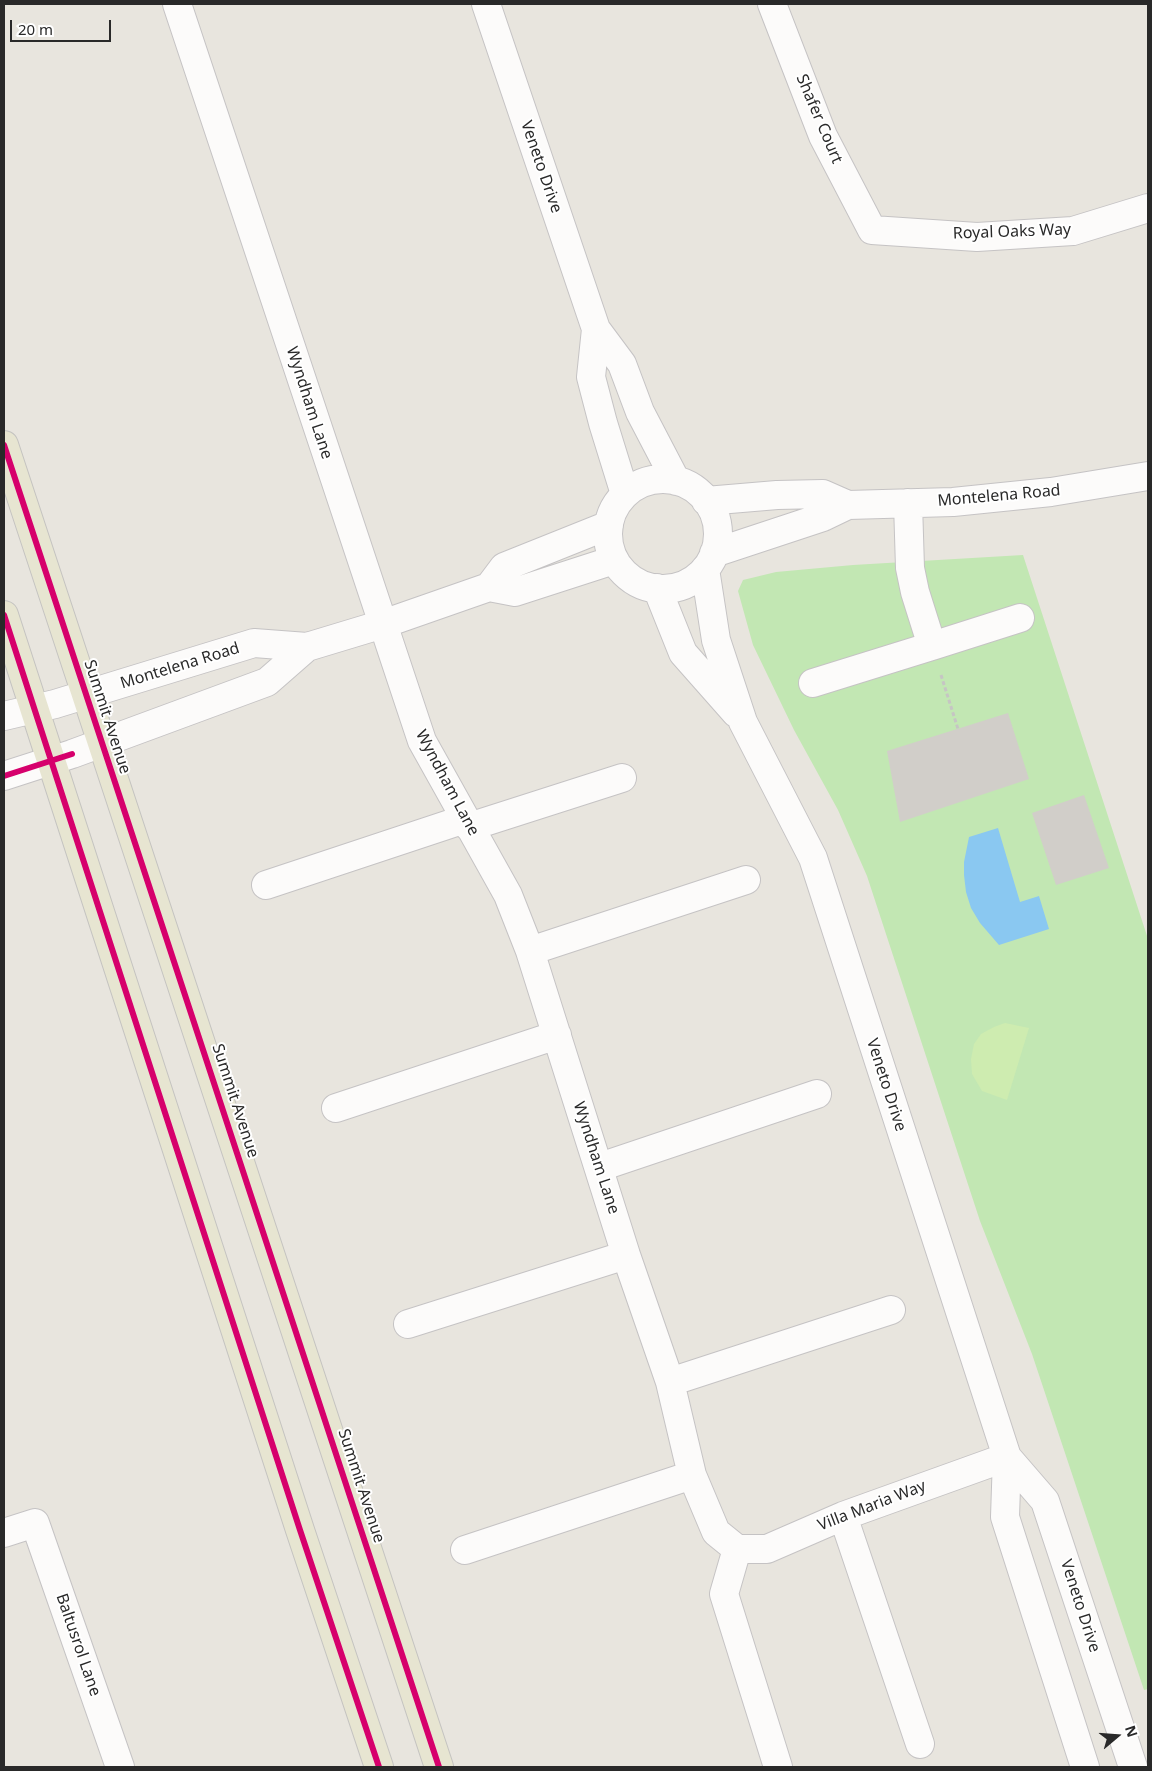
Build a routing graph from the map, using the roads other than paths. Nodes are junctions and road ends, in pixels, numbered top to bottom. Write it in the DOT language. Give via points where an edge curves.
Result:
graph roads {
  1 [pos="177,4"];
  2 [pos="486,4"];
  3 [pos="772,4"];
  4 [pos="1148,208"];
  5 [pos="872,230"];
  6 [pos="596,329"];
  7 [pos="4,445"];
  8 [pos="1148,476"];
  9 [pos="676,481"];
  10 [pos="625,494"];
  11 [pos="706,501"];
  12 [pos="908,503"];
  13 [pos="848,505"];
  14 [pos="609,525"];
  15 [pos="614,560"];
  16 [pos="709,561"];
  17 [pos="489,588"];
  18 [pos="657,588"];
  19 [pos="4,615"];
  20 [pos="1020,618"];
  21 [pos="383,624"];
  22 [pos="932,646"];
  23 [pos="307,647"];
  24 [pos="813,683"];
  25 [pos="85,695"];
  26 [pos="45,707"];
  27 [pos="4,716"];
  28 [pos="743,722"];
  29 [pos="101,743"];
  30 [pos="61,757"];
  31 [pos="4,776"];
  32 [pos="622,778"];
  33 [pos="467,823"];
  34 [pos="746,880"];
  35 [pos="266,885"];
  36 [pos="530,951"];
  37 [pos="556,1035"];
  38 [pos="817,1094"];
  39 [pos="336,1108"];
  40 [pos="600,1168"];
  41 [pos="626,1256"];
  42 [pos="891,1310"];
  43 [pos="408,1324"];
  44 [pos="670,1382"];
  45 [pos="1007,1457"];
  46 [pos="692,1475"];
  47 [pos="843,1516"];
  48 [pos="4,1533"];
  49 [pos="737,1549"];
  50 [pos="465,1550"];
  51 [pos="920,1744"];
  52 [pos="120,1767"];
  53 [pos="379,1767"];
  54 [pos="438,1767"];
  55 [pos="778,1767"];
  56 [pos="1085,1767"];
  57 [pos="1133,1767"];
  1 -- 21 [label="street, Wyndham Lane"];
  2 -- 6 [label="street, Veneto Drive"];
  3 -- 5 [label="street, Shafer Court" via="823,136"];
  4 -- 5 [label="street, Royal Oaks Way" via="1073,231 976,237"];
  6 -- 9 [label="street, Veneto Drive" via="622,364 640,412"];
  6 -- 10 [label="street, Veneto Drive" via="591,377"];
  7 -- 25 [label="main road, Summit Avenue"];
  8 -- 12 [label="street, Montelena Road" via="1051,492"];
  9 -- 10 [label="street" via="648,481"];
  9 -- 11 [label="street" via="695,490"];
  10 -- 14 [label="street" via="614,508"];
  11 -- 13 [label="street, Montelena Road" via="823,494"];
  11 -- 16 [label="street" via="717,526"];
  12 -- 13 [label="street, Montelena Road"];
  12 -- 22 [label="street" via="910,568"];
  13 -- 16 [label="street, Montelena Road"];
  14 -- 15 [label="street" via="609,543"];
  14 -- 17 [label="street" via="504,567"];
  15 -- 17 [label="street, Montelena Road" via="515,592"];
  15 -- 18 [label="street" via="632,580"];
  16 -- 18 [label="street" via="688,583"];
  16 -- 28 [label="street, Veneto Drive" via="716,640"];
  17 -- 21 [label="street, Montelena Road"];
  18 -- 28 [label="street, Veneto Drive" via="683,653"];
  19 -- 26 [label="main road"];
  20 -- 22 [label="street"];
  21 -- 23 [label="street, Montelena Road"];
  21 -- 33 [label="street, Wyndham Lane" via="422,741"];
  22 -- 24 [label="street"];
  23 -- 25 [label="street, Montelena Road" via="254,643"];
  23 -- 29 [label="street, Montelena Road" via="267,682"];
  25 -- 26 [label="street, Montelena Road"];
  25 -- 29 [label="main road, Summit Avenue"];
  26 -- 27 [label="street, Montelena Road"];
  26 -- 30 [label="main road"];
  28 -- 45 [label="street, Veneto Drive" via="813,858"];
  29 -- 30 [label="street, Montelena Road"];
  29 -- 54 [label="main road, Summit Avenue"];
  30 -- 31 [label="street, Montelena Road"];
  30 -- 53 [label="main road" via="297,1521"];
  32 -- 33 [label="street"];
  33 -- 35 [label="street"];
  33 -- 36 [label="street, Wyndham Lane" via="508,895"];
  34 -- 36 [label="street"];
  36 -- 37 [label="street, Wyndham Lane"];
  37 -- 39 [label="street"];
  37 -- 40 [label="street, Wyndham Lane"];
  38 -- 40 [label="street"];
  40 -- 41 [label="street, Wyndham Lane"];
  41 -- 43 [label="street"];
  41 -- 44 [label="street, Wyndham Lane"];
  42 -- 44 [label="street"];
  44 -- 46 [label="street, Wyndham Lane"];
  45 -- 47 [label="street, Villa Maria Way"];
  45 -- 56 [label="street, Veneto Drive" via="1005,1517"];
  45 -- 57 [label="street, Veneto Drive" via="1045,1501"];
  46 -- 49 [label="street, Wyndham Lane" via="716,1532"];
  46 -- 50 [label="street"];
  47 -- 49 [label="street, Villa Maria Way" via="767,1549"];
  47 -- 51 [label="street"];
  48 -- 52 [label="street, Baltusrol Lane" via="35,1523"];
  49 -- 55 [label="street" via="724,1594"];
}
